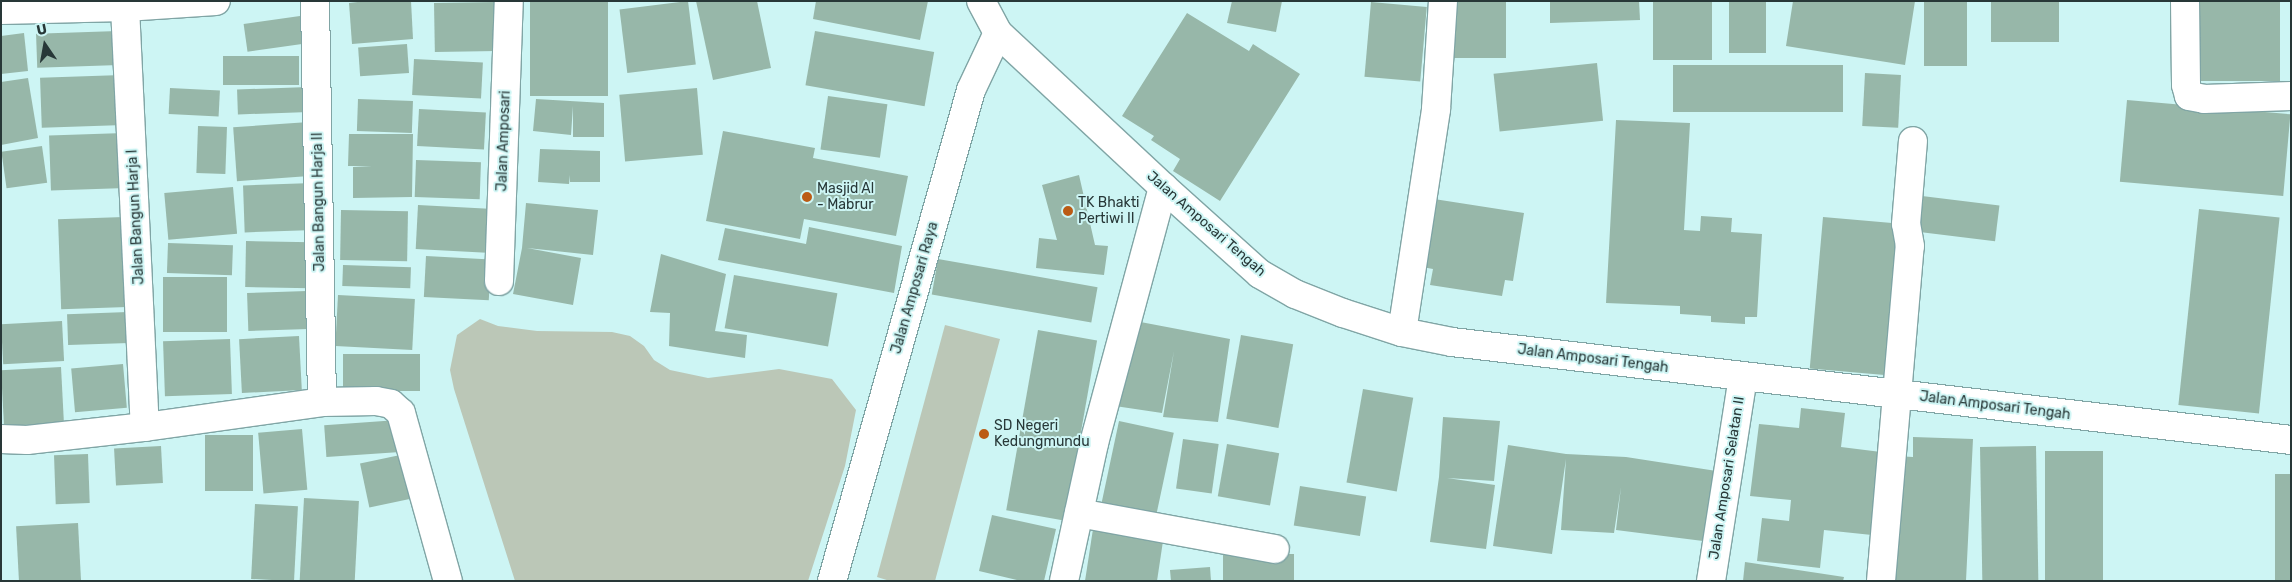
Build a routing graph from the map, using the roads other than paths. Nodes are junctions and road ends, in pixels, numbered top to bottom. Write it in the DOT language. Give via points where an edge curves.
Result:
graph roads {
  1 [pos="216,1"];
  2 [pos="315,1"];
  3 [pos="509,1"];
  4 [pos="981,1"];
  5 [pos="1443,1"];
  6 [pos="2185,1"];
  7 [pos="125,7"];
  8 [pos="1,10"];
  9 [pos="998,33"];
  10 [pos="2291,96"];
  11 [pos="1913,141"];
  12 [pos="1163,187"];
  13 [pos="499,281"];
  14 [pos="1402,332"];
  15 [pos="1743,376"];
  16 [pos="1896,394"];
  17 [pos="322,402"];
  18 [pos="145,427"];
  19 [pos="1,440"];
  20 [pos="2291,440"];
  21 [pos="1079,513"];
  22 [pos="1275,549"];
  23 [pos="448,581"];
  24 [pos="832,581"];
  25 [pos="1064,581"];
  26 [pos="1711,581"];
  27 [pos="1881,581"];
  1 -- 7 [label="street"];
  2 -- 17 [label="street, Jalan Bangun Harja II"];
  3 -- 13 [label="street, Jalan Amposari"];
  4 -- 9 [label="street"];
  5 -- 14 [label="street" via="1436,109"];
  6 -- 10 [label="street" via="2186,85 2189,96 2204,99"];
  7 -- 8 [label="street"];
  7 -- 18 [label="street, Jalan Bangun Harja I"];
  9 -- 12 [label="street, Jalan Amposari Tengah"];
  9 -- 24 [label="street, Jalan Amposari Raya" via="972,90"];
  11 -- 16 [label="street" via="1906,224 1910,246"];
  12 -- 14 [label="street, Jalan Amposari Tengah" via="1260,274 1296,294"];
  12 -- 21 [label="street" via="1094,443"];
  14 -- 15 [label="street, Jalan Amposari Tengah" via="1452,342"];
  15 -- 16 [label="street, Jalan Amposari Tengah"];
  15 -- 26 [label="street, Jalan Amposari Selatan II"];
  16 -- 20 [label="street, Jalan Amposari Tengah"];
  16 -- 27 [label="street"];
  17 -- 18 [label="street"];
  17 -- 23 [label="street" via="385,402 401,414"];
  18 -- 19 [label="street"];
  21 -- 22 [label="street"];
  21 -- 25 [label="street"];
}
